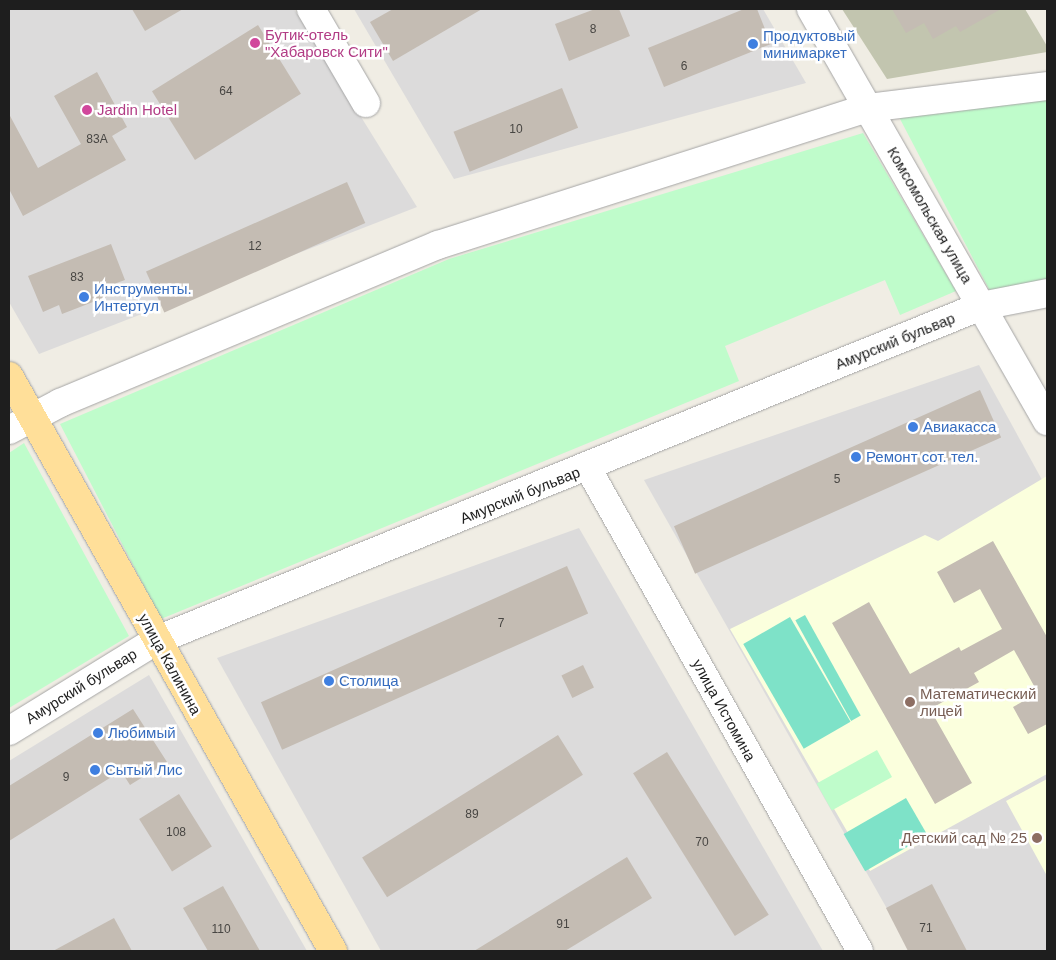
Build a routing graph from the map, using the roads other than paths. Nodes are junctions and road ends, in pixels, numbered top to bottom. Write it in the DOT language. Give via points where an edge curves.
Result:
graph roads {
  1 [pos="311,9"];
  2 [pos="811,9"];
  3 [pos="1047,86"];
  4 [pos="366,103"];
  5 [pos="868,108"];
  6 [pos="1047,294"];
  7 [pos="981,306"];
  8 [pos="9,376"];
  9 [pos="32,416"];
  10 [pos="1047,421"];
  11 [pos="9,430"];
  12 [pos="588,468"];
  13 [pos="157,640"];
  14 [pos="9,731"];
  15 [pos="333,951"];
  16 [pos="860,951"];
  1 -- 4 [label="street"];
  2 -- 5 [label="street, Комсомольская улица"];
  3 -- 5 [label="street"];
  5 -- 7 [label="street, Комсомольская улица"];
  5 -- 9 [label="street" via="438,245"];
  6 -- 7 [label="street, Амурский бульвар"];
  7 -- 10 [label="street, Комсомольская улица"];
  7 -- 12 [label="street, Амурский бульвар"];
  8 -- 9 [label="main road, улица Калинина"];
  9 -- 11 [label="street"];
  9 -- 13 [label="main road, улица Калинина"];
  12 -- 13 [label="street, Амурский бульвар"];
  12 -- 16 [label="street, улица Истомина"];
  13 -- 14 [label="street, Амурский бульвар"];
  13 -- 15 [label="main road, улица Калинина"];
}
